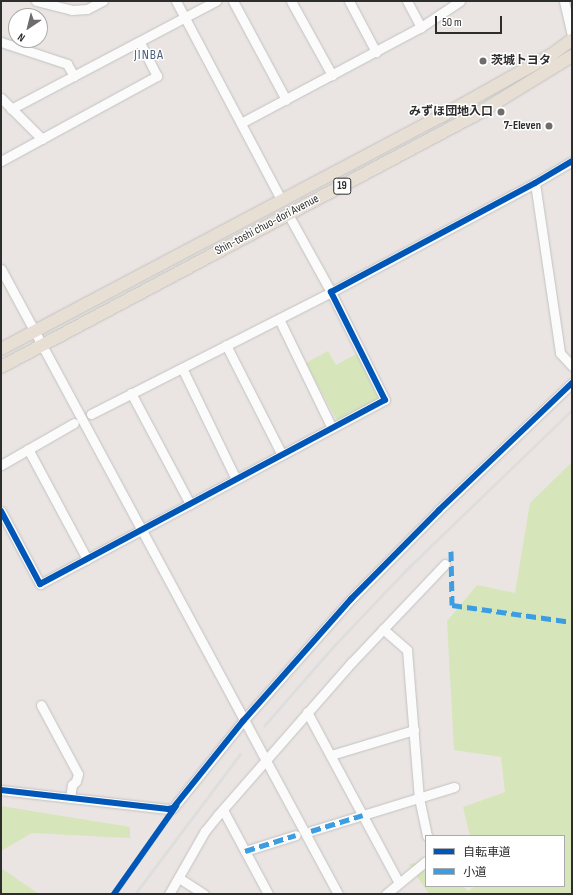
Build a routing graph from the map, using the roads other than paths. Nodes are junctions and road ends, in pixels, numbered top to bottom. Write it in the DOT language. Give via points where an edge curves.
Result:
graph roads {
  1 [pos="36,1"];
  2 [pos="103,1"];
  3 [pos="176,1"];
  4 [pos="216,1"];
  5 [pos="233,1"];
  6 [pos="291,1"];
  7 [pos="349,1"];
  8 [pos="407,1"];
  9 [pos="460,1"];
  10 [pos="564,1"];
  11 [pos="184,18"];
  12 [pos="421,27"];
  13 [pos="572,36"];
  14 [pos="572,40"];
  15 [pos="1,42"];
  16 [pos="140,43"];
  17 [pos="376,52"];
  18 [pos="572,56"];
  19 [pos="332,75"];
  20 [pos="74,76"];
  21 [pos="1,98"];
  22 [pos="286,100"];
  23 [pos="11,109"];
  24 [pos="241,123"];
  25 [pos="42,139"];
  26 [pos="1,161"];
  27 [pos="572,161"];
  28 [pos="535,183"];
  29 [pos="282,201"];
  30 [pos="288,214"];
  31 [pos="1,269"];
  32 [pos="331,292"];
  33 [pos="279,318"];
  34 [pos="35,331"];
  35 [pos="43,345"];
  36 [pos="226,345"];
  37 [pos="1,349"];
  38 [pos="572,366"];
  39 [pos="1,367"];
  40 [pos="182,368"];
  41 [pos="572,383"];
  42 [pos="131,393"];
  43 [pos="91,414"];
  44 [pos="74,423"];
  45 [pos="332,428"];
  46 [pos="28,449"];
  47 [pos="282,455"];
  48 [pos="1,465"];
  49 [pos="236,479"];
  50 [pos="190,504"];
  51 [pos="1,511"];
  52 [pos="141,530"];
  53 [pos="87,559"];
  54 [pos="445,564"];
  55 [pos="383,628"];
  56 [pos="41,704"];
  57 [pos="308,712"];
  58 [pos="243,721"];
  59 [pos="414,730"];
  60 [pos="331,755"];
  61 [pos="265,761"];
  62 [pos="454,787"];
  63 [pos="1,790"];
  64 [pos="70,798"];
  65 [pos="419,798"];
  66 [pos="223,810"];
  67 [pos="363,815"];
  68 [pos="312,831"];
  69 [pos="296,835"];
  70 [pos="427,835"];
  71 [pos="245,851"];
  72 [pos="425,862"];
  73 [pos="179,878"];
  74 [pos="399,883"];
  75 [pos="169,894"];
  76 [pos="204,894"];
  77 [pos="268,894"];
  78 [pos="338,894"];
  79 [pos="386,894"];
  1 -- 2 [label="street" via="72,10 87,9"];
  3 -- 11 [label="street"];
  4 -- 11 [label="street"];
  5 -- 22 [label="street"];
  6 -- 19 [label="street"];
  7 -- 17 [label="street"];
  8 -- 12 [label="street"];
  9 -- 12 [label="street"];
  10 -- 13 [label="street"];
  11 -- 16 [label="street"];
  11 -- 24 [label="street"];
  12 -- 17 [label="street"];
  14 -- 29 [label="main road, Shin-toshi chuo-dori Avenue / 19" via="503,82"];
  15 -- 20 [label="street" via="66,64"];
  16 -- 20 [label="street"];
  16 -- 25 [label="street" via="158,76"];
  17 -- 19 [label="street"];
  18 -- 30 [label="main road, Shin-toshi chuo-dori Avenue / 19" via="479,113"];
  19 -- 22 [label="street"];
  20 -- 23 [label="street"];
  21 -- 23 [label="street"];
  22 -- 24 [label="street"];
  23 -- 25 [label="street"];
  24 -- 29 [label="street"];
  25 -- 26 [label="street"];
  27 -- 28 [label="street"];
  28 -- 32 [label="street"];
  28 -- 38 [label="street" via="560,353"];
  29 -- 34 [label="main road, Shin-toshi chuo-dori Avenue / 19"];
  30 -- 32 [label="street"];
  30 -- 35 [label="main road, Shin-toshi chuo-dori Avenue / 19"];
  31 -- 34 [label="street"];
  32 -- 33 [label="street"];
  32 -- 45 [label="street" via="385,400"];
  33 -- 36 [label="street"];
  33 -- 45 [label="street"];
  34 -- 35 [label="street"];
  34 -- 37 [label="main road, Shin-toshi chuo-dori Avenue / 19"];
  35 -- 39 [label="main road, Shin-toshi chuo-dori Avenue / 19"];
  35 -- 52 [label="street"];
  36 -- 40 [label="street"];
  36 -- 47 [label="street"];
  40 -- 42 [label="street"];
  40 -- 49 [label="street"];
  41 -- 58 [label="street" via="382,567"];
  42 -- 43 [label="street"];
  42 -- 50 [label="street"];
  44 -- 46 [label="street"];
  45 -- 47 [label="street"];
  46 -- 48 [label="street"];
  46 -- 53 [label="street"];
  47 -- 49 [label="street"];
  49 -- 50 [label="street"];
  50 -- 52 [label="street"];
  51 -- 53 [label="street" via="40,584"];
  52 -- 53 [label="street"];
  52 -- 58 [label="street"];
  54 -- 55 [label="street"];
  55 -- 57 [label="street"];
  55 -- 59 [label="street" via="407,650"];
  56 -- 64 [label="street" via="78,774 72,785"];
  57 -- 60 [label="street"];
  57 -- 61 [label="street"];
  58 -- 61 [label="street"];
  58 -- 64 [label="street" via="173,808"];
  59 -- 60 [label="street"];
  59 -- 65 [label="street"];
  60 -- 67 [label="street"];
  61 -- 66 [label="street"];
  61 -- 78 [label="street"];
  62 -- 65 [label="street"];
  63 -- 64 [label="street"];
  65 -- 67 [label="street"];
  65 -- 70 [label="street"];
  66 -- 71 [label="street"];
  66 -- 73 [label="street" via="205,831"];
  67 -- 68 [label="street"];
  67 -- 74 [label="street"];
  69 -- 71 [label="street"];
  71 -- 77 [label="street"];
  72 -- 74 [label="street"];
  73 -- 75 [label="street"];
  73 -- 76 [label="street"];
  74 -- 79 [label="street"];
}
